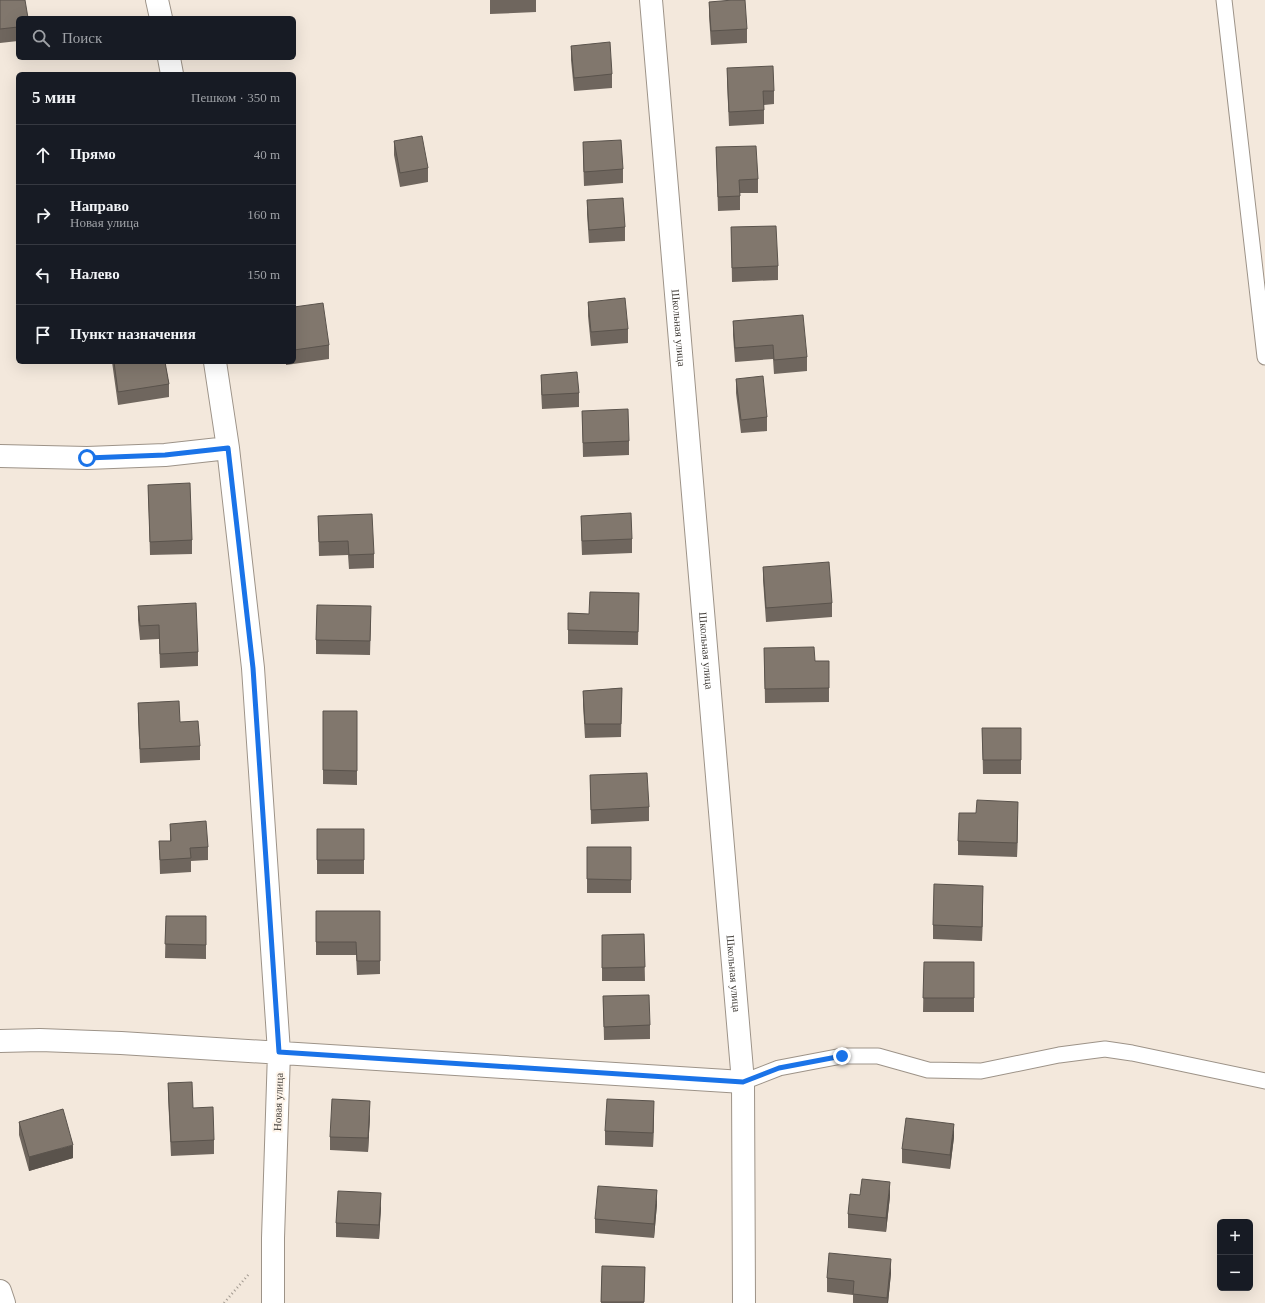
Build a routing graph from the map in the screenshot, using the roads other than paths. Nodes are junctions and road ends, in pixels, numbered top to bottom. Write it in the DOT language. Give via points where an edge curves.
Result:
graph roads {
  1 [pos="157,0"];
  2 [pos="651,0"];
  3 [pos="1224,0"];
  4 [pos="161,16"];
  5 [pos="169,60"];
  6 [pos="172,72"];
  7 [pos="1265,357"];
  8 [pos="215,364"];
  9 [pos="228,448"];
  10 [pos="0,456"];
  11 [pos="0,1041"];
  12 [pos="279,1052"];
  13 [pos="1265,1081"];
  14 [pos="743,1082"];
  15 [pos="0,1291"];
  16 [pos="4,1303"];
  17 [pos="273,1303"];
  18 [pos="744,1303"];
  1 -- 4 [label="street"];
  2 -- 14 [label="street, Школьная улица"];
  3 -- 7 [label="lane"];
  5 -- 6 [label="street"];
  8 -- 9 [label="street, Новая улица"];
  9 -- 10 [label="street" via="165,455 87,458"];
  9 -- 12 [label="street, Новая улица" via="253,668"];
  11 -- 12 [label="street" via="40,1040"];
  12 -- 14 [label="street"];
  12 -- 17 [label="street, Новая улица"];
  13 -- 14 [label="lane" via="1132,1053 1105,1050 1059,1055 981,1071 928,1070 878,1056 842,1056 779,1068"];
  14 -- 18 [label="street, Школьная улица"];
  15 -- 16 [label="street"];
}
